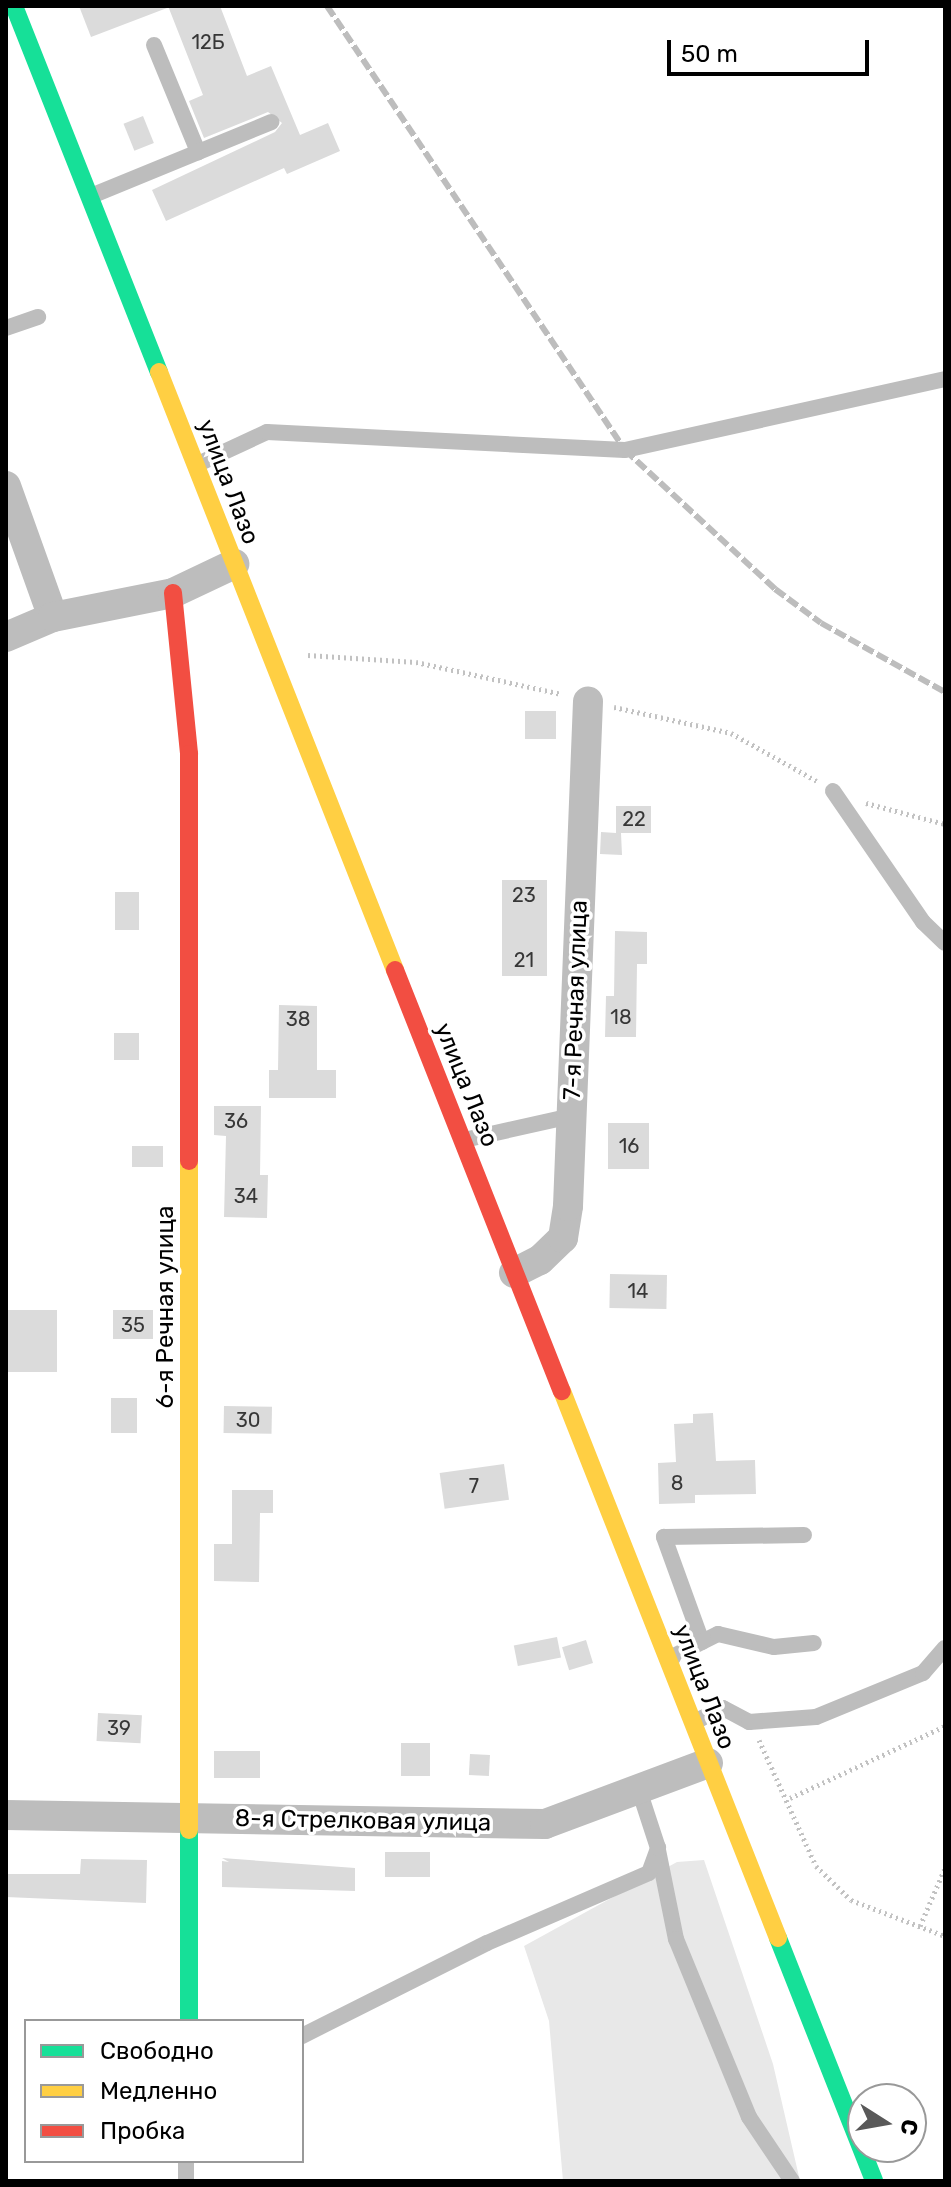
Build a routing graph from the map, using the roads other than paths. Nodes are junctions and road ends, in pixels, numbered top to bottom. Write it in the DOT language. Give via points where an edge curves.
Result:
graph roads {
  1 [pos="14,6"];
  2 [pos="154,45"];
  3 [pos="271,122"];
  4 [pos="198,152"];
  5 [pos="89,196"];
  6 [pos="38,317"];
  7 [pos="6,328"];
  8 [pos="945,379"];
  9 [pos="195,464"];
  10 [pos="6,486"];
  11 [pos="234,564"];
  12 [pos="173,593"];
  13 [pos="53,617"];
  14 [pos="6,637"];
  15 [pos="588,701"];
  16 [pos="833,791"];
  17 [pos="945,943"];
  18 [pos="571,1116"];
  19 [pos="462,1141"];
  20 [pos="514,1273"];
  21 [pos="804,1535"];
  22 [pos="702,1642"];
  23 [pos="814,1643"];
  24 [pos="945,1648"];
  25 [pos="668,1659"];
  26 [pos="692,1723"];
  27 [pos="708,1763"];
  28 [pos="640,1793"];
  29 [pos="6,1815"];
  30 [pos="191,1819"];
  31 [pos="658,1848"];
  32 [pos="189,2019"];
  33 [pos="304,2035"];
  34 [pos="792,2181"];
  35 [pos="874,2181"];
  1 -- 5 [label="main road, улица Лазо"];
  2 -- 4 [label="lane"];
  3 -- 4 [label="lane"];
  4 -- 5 [label="lane"];
  5 -- 9 [label="main road, улица Лазо"];
  6 -- 7 [label="lane"];
  8 -- 9 [label="lane" via="625,450 267,432"];
  9 -- 11 [label="main road, улица Лазо"];
  10 -- 13 [label="street"];
  11 -- 12 [label="street"];
  11 -- 19 [label="main road, улица Лазо"];
  12 -- 13 [label="street"];
  12 -- 30 [label="main road, 6-я Речная улица" via="189,754"];
  13 -- 14 [label="street"];
  15 -- 18 [label="street, 7-я Речная улица"];
  16 -- 17 [label="lane" via="923,922"];
  18 -- 19 [label="lane"];
  18 -- 20 [label="street, 7-я Речная улица" via="563,1238 540,1260"];
  19 -- 20 [label="main road, улица Лазо"];
  20 -- 25 [label="main road, улица Лазо"];
  21 -- 22 [label="lane" via="664,1537"];
  22 -- 23 [label="lane" via="718,1634 774,1647"];
  22 -- 25 [label="lane"];
  24 -- 26 [label="lane" via="923,1673 816,1717 749,1722 723,1708"];
  25 -- 26 [label="main road, улица Лазо"];
  26 -- 27 [label="main road, улица Лазо"];
  27 -- 28 [label="street, 8-я Стрелковая улица"];
  27 -- 35 [label="main road, улица Лазо"];
  28 -- 30 [label="street, 8-я Стрелковая улица" via="545,1824"];
  28 -- 31 [label="lane"];
  29 -- 30 [label="street, 8-я Стрелковая улица"];
  30 -- 32 [label="main road, 6-я Речная улица"];
  31 -- 33 [label="lane" via="649,1873 487,1943"];
  31 -- 34 [label="lane" via="676,1939 749,2117"];
}
